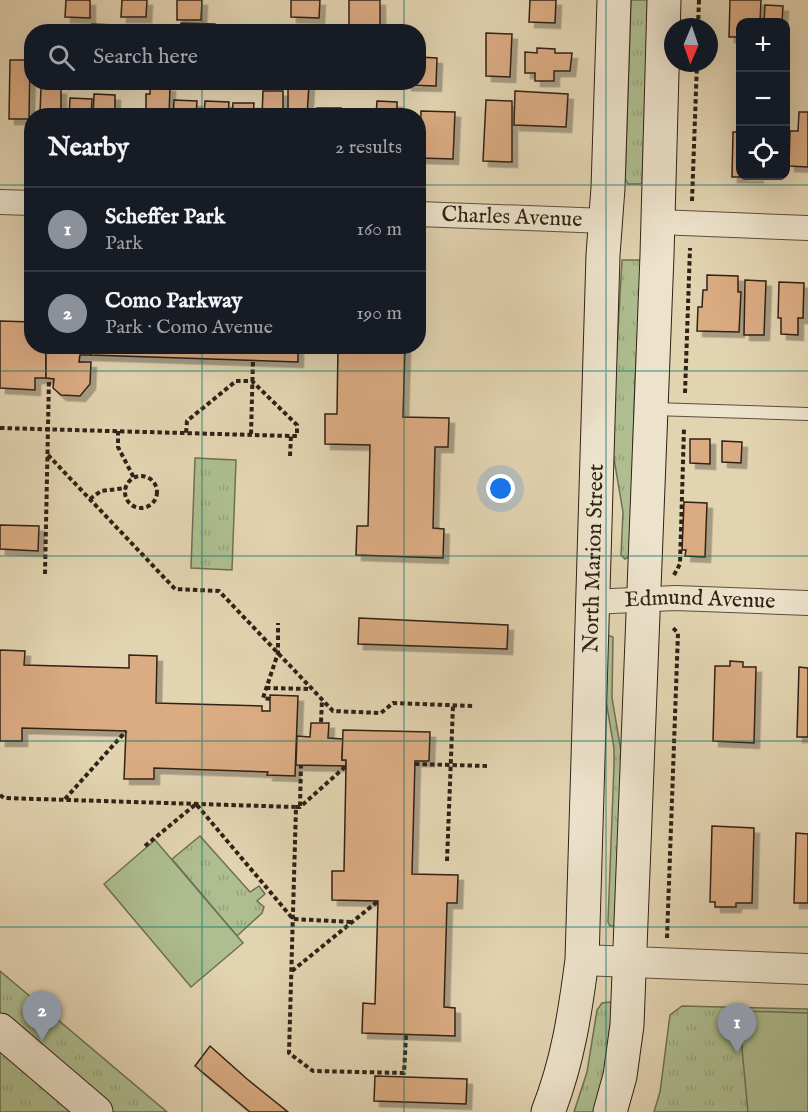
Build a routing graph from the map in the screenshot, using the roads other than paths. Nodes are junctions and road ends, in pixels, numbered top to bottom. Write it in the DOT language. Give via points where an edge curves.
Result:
graph roads {
  1 [pos="614,0"];
  2 [pos="664,0"];
  3 [pos="0,202"];
  4 [pos="24,203"];
  5 [pos="426,214"];
  6 [pos="606,221"];
  7 [pos="658,222"];
  8 [pos="808,228"];
  9 [pos="652,409"];
  10 [pos="808,414"];
  11 [pos="659,599"];
  12 [pos="592,602"];
  13 [pos="808,603"];
  14 [pos="582,960"];
  15 [pos="629,963"];
  16 [pos="808,969"];
  17 [pos="0,1030"];
  18 [pos="96,1112"];
  19 [pos="548,1112"];
  20 [pos="610,1112"];
  1 -- 6 [label="main road, North Marion Street"];
  2 -- 7 [label="main road"];
  3 -- 4 [label="street"];
  5 -- 6 [label="street, Charles Avenue"];
  6 -- 12 [label="main road, North Marion Street"];
  7 -- 8 [label="street"];
  7 -- 9 [label="main road"];
  9 -- 10 [label="lane"];
  9 -- 11 [label="main road"];
  11 -- 12 [label="street, Edmund Avenue"];
  11 -- 13 [label="street, Edmund Avenue"];
  11 -- 15 [label="main road"];
  12 -- 14 [label="main road, North Marion Street"];
  14 -- 15 [label="street"];
  14 -- 19 [label="main road, North Marion Street" via="566,1061"];
  15 -- 16 [label="street"];
  15 -- 20 [label="main road" via="627,1025"];
  17 -- 18 [label="main road"];
}
